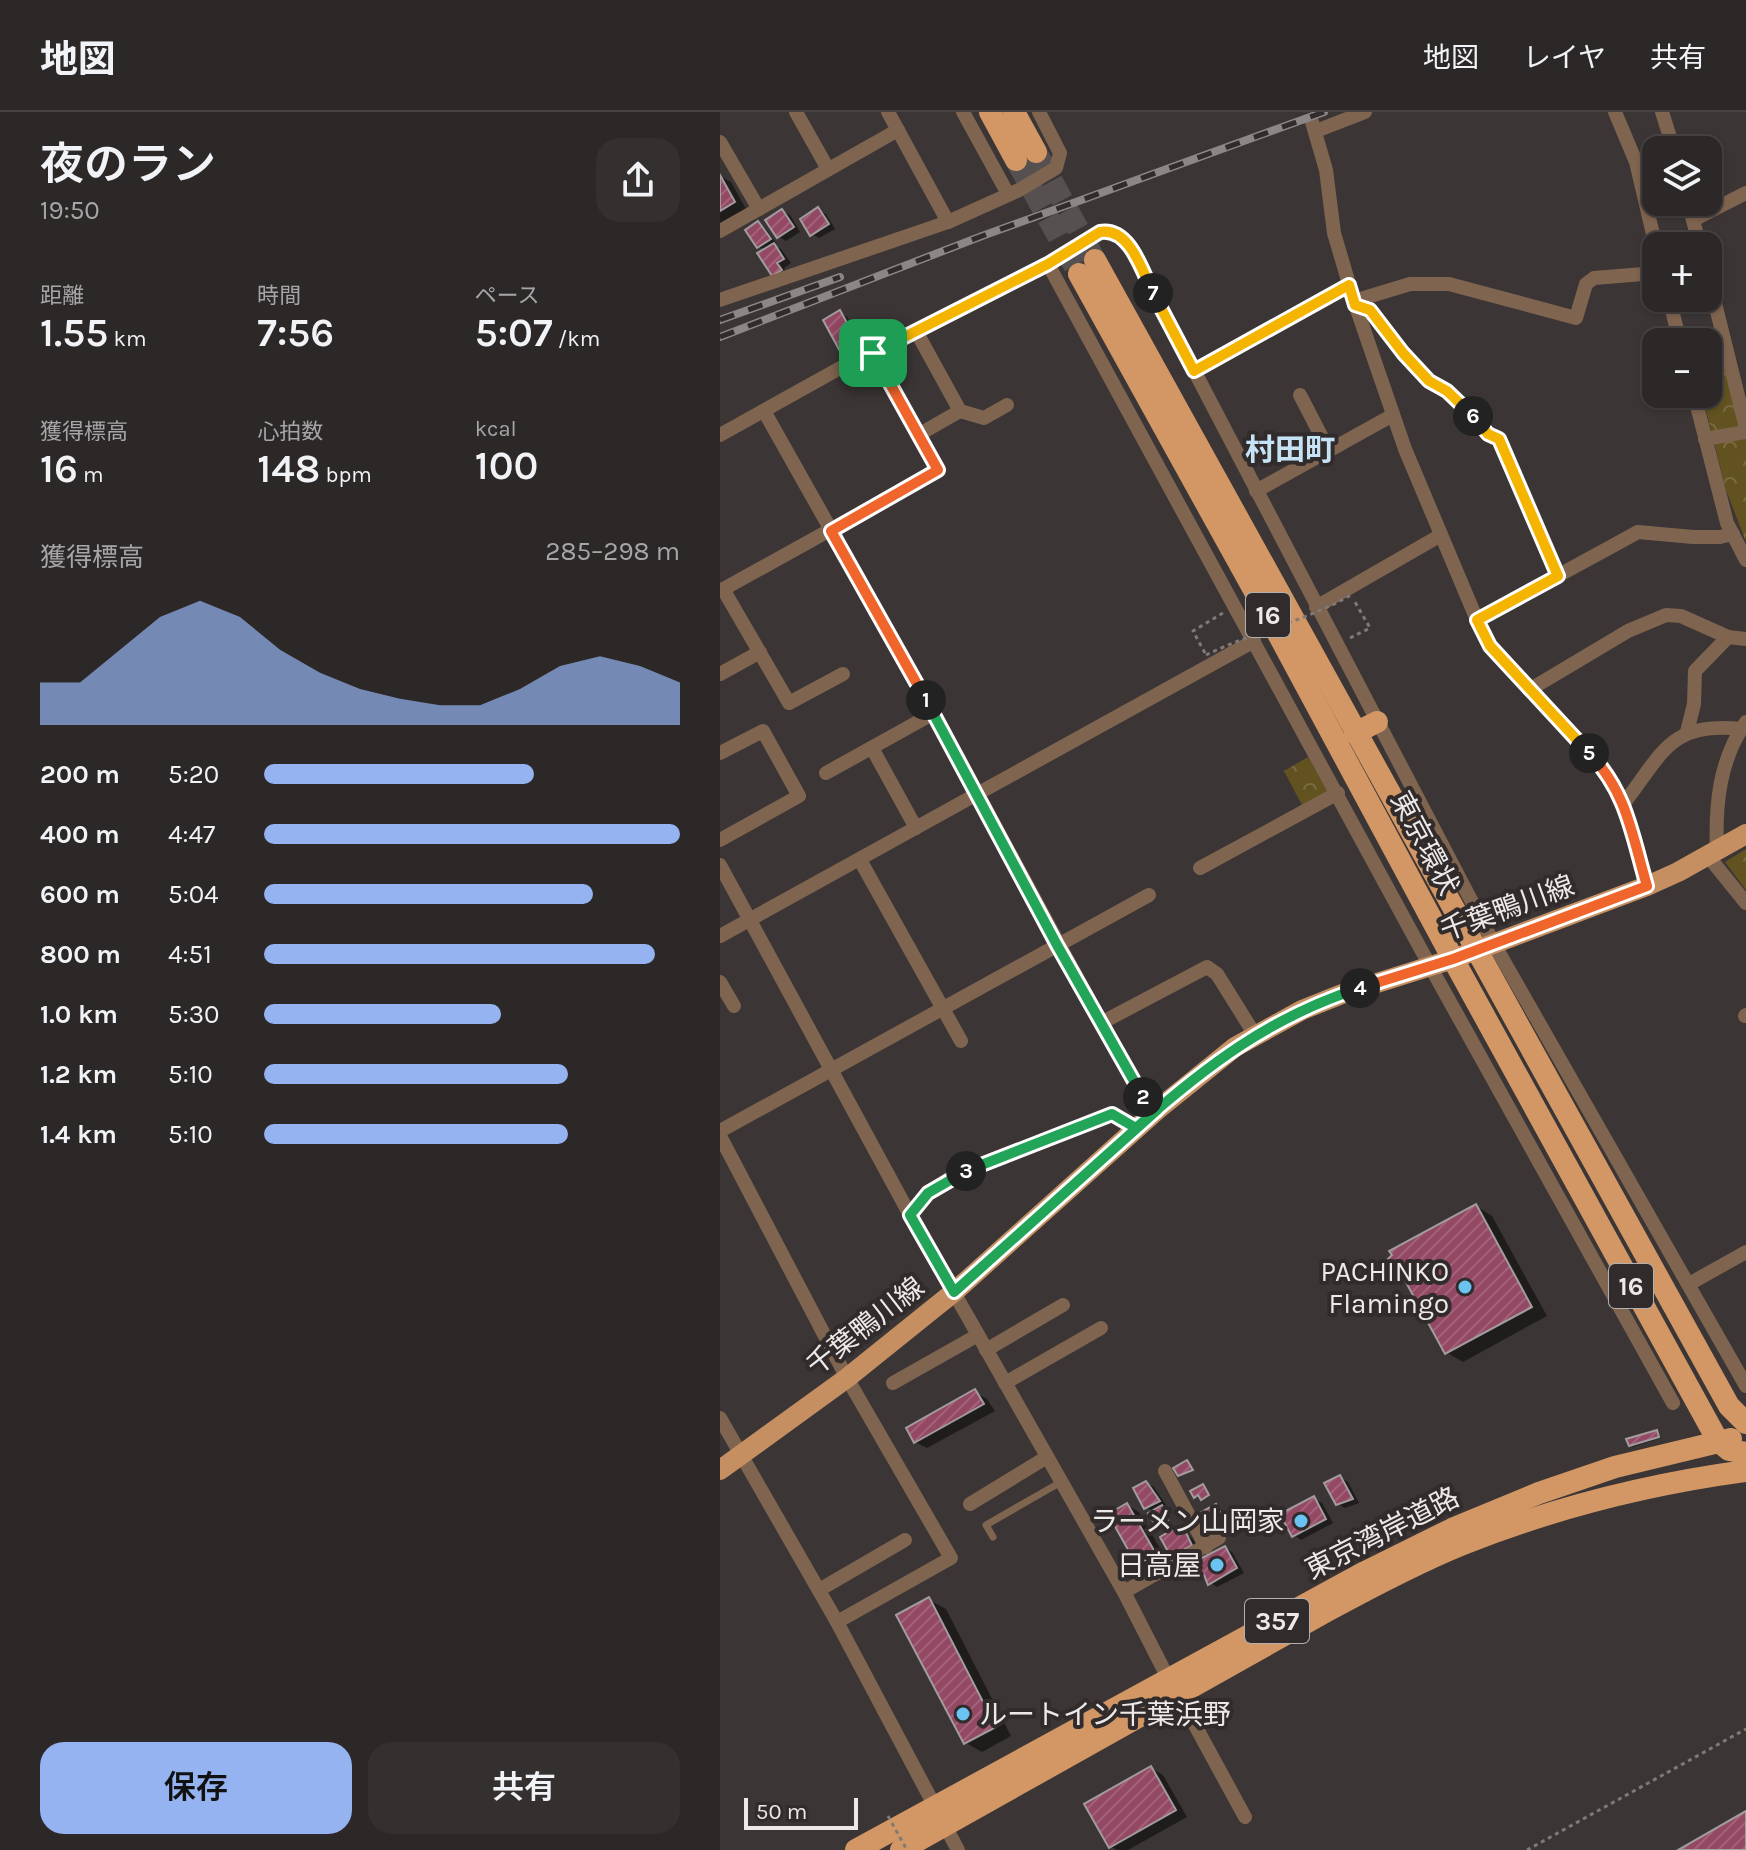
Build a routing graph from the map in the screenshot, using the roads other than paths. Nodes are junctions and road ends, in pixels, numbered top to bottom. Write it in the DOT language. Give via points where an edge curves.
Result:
graph roads {
  1 [pos="796,112"];
  2 [pos="888,112"];
  3 [pos="963,112"];
  4 [pos="990,112"];
  5 [pos="1014,112"];
  6 [pos="1039,112"];
  7 [pos="1365,112"];
  8 [pos="1615,112"];
  9 [pos="1662,112"];
  10 [pos="898,130"];
  11 [pos="1670,136"];
  12 [pos="720,142"];
  13 [pos="828,169"];
  14 [pos="1746,193"];
  15 [pos="1008,194"];
  16 [pos="759,209"];
  17 [pos="1692,216"];
  18 [pos="1693,220"];
  19 [pos="948,222"];
  20 [pos="720,231"];
  21 [pos="1652,232"];
  22 [pos="1696,232"];
  23 [pos="1048,264"];
  24 [pos="1642,274"];
  25 [pos="1349,285"];
  26 [pos="720,300"];
  27 [pos="1355,303"];
  28 [pos="1717,312"];
  29 [pos="916,331"];
  30 [pos="873,353"];
  31 [pos="1194,371"];
  32 [pos="1300,395"];
  33 [pos="1007,405"];
  34 [pos="1697,408"];
  35 [pos="764,411"];
  36 [pos="960,411"];
  37 [pos="1393,415"];
  38 [pos="1746,430"];
  39 [pos="720,435"];
  40 [pos="918,435"];
  41 [pos="1705,439"];
  42 [pos="1329,451"];
  43 [pos="1256,491"];
  44 [pos="831,531"];
  45 [pos="1733,534"];
  46 [pos="1441,535"];
  47 [pos="1746,560"];
  48 [pos="722,590"];
  49 [pos="1316,607"];
  50 [pos="1477,620"];
  51 [pos="1728,637"];
  52 [pos="1746,639"];
  53 [pos="1254,641"];
  54 [pos="760,652"];
  55 [pos="720,674"];
  56 [pos="843,674"];
  57 [pos="1529,690"];
  58 [pos="934,713"];
  59 [pos="1377,722"];
  60 [pos="1744,725"];
  61 [pos="1687,732"];
  62 [pos="1355,733"];
  63 [pos="872,748"];
  64 [pos="720,753"];
  65 [pos="826,773"];
  66 [pos="1338,793"];
  67 [pos="977,794"];
  68 [pos="1624,803"];
  69 [pos="916,828"];
  70 [pos="1746,834"];
  71 [pos="720,840"];
  72 [pos="1713,853"];
  73 [pos="860,860"];
  74 [pos="720,865"];
  75 [pos="1200,868"];
  76 [pos="1647,886"];
  77 [pos="1149,895"];
  78 [pos="1746,903"];
  79 [pos="750,919"];
  80 [pos="720,936"];
  81 [pos="1057,945"];
  82 [pos="1486,946"];
  83 [pos="1453,959"];
  84 [pos="1430,966"];
  85 [pos="720,982"];
  86 [pos="734,1006"];
  87 [pos="941,1008"];
  88 [pos="1101,1023"];
  89 [pos="1255,1035"];
  90 [pos="961,1041"];
  91 [pos="832,1070"];
  92 [pos="1157,1110"];
  93 [pos="1136,1128"];
  94 [pos="720,1133"];
  95 [pos="910,1215"];
  96 [pos="1638,1244"];
  97 [pos="1746,1252"];
  98 [pos="1689,1284"];
  99 [pos="954,1292"];
  100 [pos="1063,1305"];
  101 [pos="1101,1328"];
  102 [pos="978,1335"];
  103 [pos="986,1350"];
  104 [pos="847,1378"];
  105 [pos="893,1383"];
  106 [pos="1005,1383"];
  107 [pos="1746,1386"];
  108 [pos="1673,1403"];
  109 [pos="720,1418"];
  110 [pos="1746,1423"];
  111 [pos="1733,1443"];
  112 [pos="741,1455"];
  113 [pos="1047,1457"];
  114 [pos="720,1470"];
  115 [pos="1165,1471"];
  116 [pos="1746,1471"];
  117 [pos="1706,1477"];
  118 [pos="1061,1482"];
  119 [pos="970,1504"];
  120 [pos="993,1537"];
  121 [pos="1219,1538"];
  122 [pos="905,1540"];
  123 [pos="1206,1547"];
  124 [pos="819,1590"];
  125 [pos="1124,1592"];
  126 [pos="837,1622"];
  127 [pos="1174,1687"];
  128 [pos="940,1815"];
  129 [pos="1245,1817"];
  130 [pos="856,1850"];
  131 [pos="904,1850"];
  132 [pos="958,1850"];
  1 -- 13 [label="street"];
  2 -- 10 [label="street"];
  3 -- 15 [label="street"];
  4 -- 5 [label="highway" via="1026,156"];
  6 -- 15 [label="street" via="1060,153 1056,168"];
  7 -- 25 [label="street" via="1314,126"];
  8 -- 21 [label="street" via="1636,162"];
  9 -- 11 [label="street"];
  10 -- 13 [label="street"];
  10 -- 19 [label="street"];
  12 -- 16 [label="street"];
  13 -- 16 [label="street"];
  14 -- 18 [label="street"];
  15 -- 19 [label="street"];
  16 -- 20 [label="street"];
  17 -- 18 [label="street"];
  18 -- 22 [label="street"];
  19 -- 26 [label="street"];
  23 -- 29 [label="street"];
  23 -- 31 [label="street" via="1100,232 1120,235"];
  23 -- 53 [label="street"];
  24 -- 27 [label="street" via="1594,278 1586,284 1576,318 1449,284 1410,284"];
  25 -- 27 [label="street"];
  25 -- 31 [label="street"];
  27 -- 37 [label="street"];
  28 -- 38 [label="street"];
  29 -- 30 [label="street"];
  29 -- 36 [label="street"];
  30 -- 35 [label="street"];
  30 -- 40 [label="street"];
  31 -- 43 [label="street"];
  32 -- 42 [label="street"];
  33 -- 36 [label="street" via="984,418"];
  34 -- 41 [label="street"];
  35 -- 39 [label="street"];
  35 -- 44 [label="street"];
  36 -- 40 [label="street"];
  37 -- 42 [label="street"];
  37 -- 46 [label="street"];
  38 -- 41 [label="street"];
  40 -- 44 [label="street" via="938,470"];
  41 -- 45 [label="street"];
  42 -- 43 [label="street"];
  43 -- 49 [label="street"];
  44 -- 48 [label="street"];
  44 -- 58 [label="street"];
  45 -- 47 [label="street"];
  45 -- 50 [label="street" via="1638,532"];
  46 -- 49 [label="street"];
  46 -- 50 [label="street"];
  48 -- 54 [label="street"];
  49 -- 59 [label="street"];
  50 -- 57 [label="street" via="1490,646"];
  51 -- 52 [label="street"];
  51 -- 57 [label="street" via="1681,616 1666,615 1628,631"];
  51 -- 61 [label="street" via="1695,671"];
  53 -- 66 [label="street"];
  53 -- 67 [label="street"];
  54 -- 55 [label="street"];
  54 -- 56 [label="street" via="789,703"];
  57 -- 68 [label="street" via="1603,767"];
  58 -- 63 [label="street"];
  58 -- 67 [label="street"];
  59 -- 62 [label="highway"];
  59 -- 82 [label="street"];
  60 -- 61 [label="street"];
  60 -- 72 [label="street" via="1724,766"];
  61 -- 68 [label="street" via="1671,743"];
  62 -- 82 [label="highway, 東京環状 / 16" via="1418,849"];
  62 -- 83 [label="highway, 東京環状 / 16" via="1087,267"];
  63 -- 65 [label="street"];
  63 -- 69 [label="street"];
  64 -- 71 [label="street" via="763,731 799,796"];
  66 -- 75 [label="street"];
  66 -- 84 [label="street"];
  67 -- 69 [label="street"];
  67 -- 81 [label="street"];
  68 -- 76 [label="street"];
  69 -- 73 [label="street"];
  70 -- 72 [label="main road, 千葉鴨川線"];
  72 -- 76 [label="main road, 千葉鴨川線"];
  72 -- 78 [label="street"];
  73 -- 79 [label="street"];
  73 -- 87 [label="street"];
  74 -- 79 [label="street"];
  76 -- 82 [label="main road, 千葉鴨川線"];
  77 -- 81 [label="street"];
  79 -- 80 [label="street"];
  79 -- 91 [label="street"];
  81 -- 87 [label="street"];
  81 -- 88 [label="street"];
  82 -- 83 [label="main road, 千葉鴨川線"];
  82 -- 96 [label="highway, 東京環状 / 16"];
  82 -- 98 [label="street" via="1517,986"];
  83 -- 84 [label="main road, 千葉鴨川線"];
  83 -- 111 [label="highway, 東京環状 / 16"];
  84 -- 89 [label="main road, 千葉鴨川線" via="1342,994"];
  84 -- 108 [label="street"];
  85 -- 86 [label="street"];
  87 -- 90 [label="street"];
  87 -- 91 [label="street"];
  88 -- 89 [label="street" via="1207,967 1217,974"];
  88 -- 92 [label="street" via="1140,1094"];
  89 -- 92 [label="main road, 千葉鴨川線"];
  91 -- 94 [label="street"];
  91 -- 95 [label="street"];
  92 -- 93 [label="main road, 千葉鴨川線"];
  93 -- 95 [label="street" via="1112,1114 956,1174 928,1193"];
  93 -- 99 [label="main road, 千葉鴨川線"];
  94 -- 104 [label="street"];
  95 -- 99 [label="street"];
  96 -- 110 [label="highway, 東京環状 / 16" via="1729,1406"];
  96 -- 111 [label="highway, 東京環状 / 16" via="1668,1320"];
  97 -- 98 [label="street"];
  98 -- 107 [label="street"];
  99 -- 102 [label="street"];
  99 -- 104 [label="main road, 千葉鴨川線"];
  100 -- 103 [label="street"];
  101 -- 106 [label="street"];
  102 -- 103 [label="street"];
  102 -- 105 [label="street"];
  103 -- 106 [label="street"];
  104 -- 112 [label="main road, 千葉鴨川線"];
  104 -- 126 [label="street" via="951,1558"];
  106 -- 113 [label="street"];
  109 -- 112 [label="street"];
  111 -- 117 [label="highway"];
  111 -- 127 [label="highway, 東京湾岸道路 / 357" via="1588,1476 1452,1529 1365,1572"];
  112 -- 114 [label="main road, 千葉鴨川線"];
  112 -- 124 [label="street"];
  113 -- 118 [label="street"];
  113 -- 119 [label="street"];
  115 -- 123 [label="street"];
  116 -- 117 [label="highway, 東京湾岸道路 / 357"];
  117 -- 127 [label="highway, 東京湾岸道路 / 357" via="1633,1490 1462,1545"];
  118 -- 120 [label="lane" via="986,1525"];
  118 -- 125 [label="street"];
  121 -- 123 [label="street"];
  122 -- 124 [label="street"];
  123 -- 125 [label="street"];
  124 -- 126 [label="street"];
  125 -- 127 [label="street"];
  126 -- 128 [label="street"];
  127 -- 128 [label="highway, 東京湾岸道路 / 357"];
  127 -- 129 [label="street"];
  128 -- 130 [label="highway, 東京湾岸道路 / 357"];
  128 -- 131 [label="highway, 東京湾岸道路 / 357"];
  128 -- 132 [label="street"];
}
